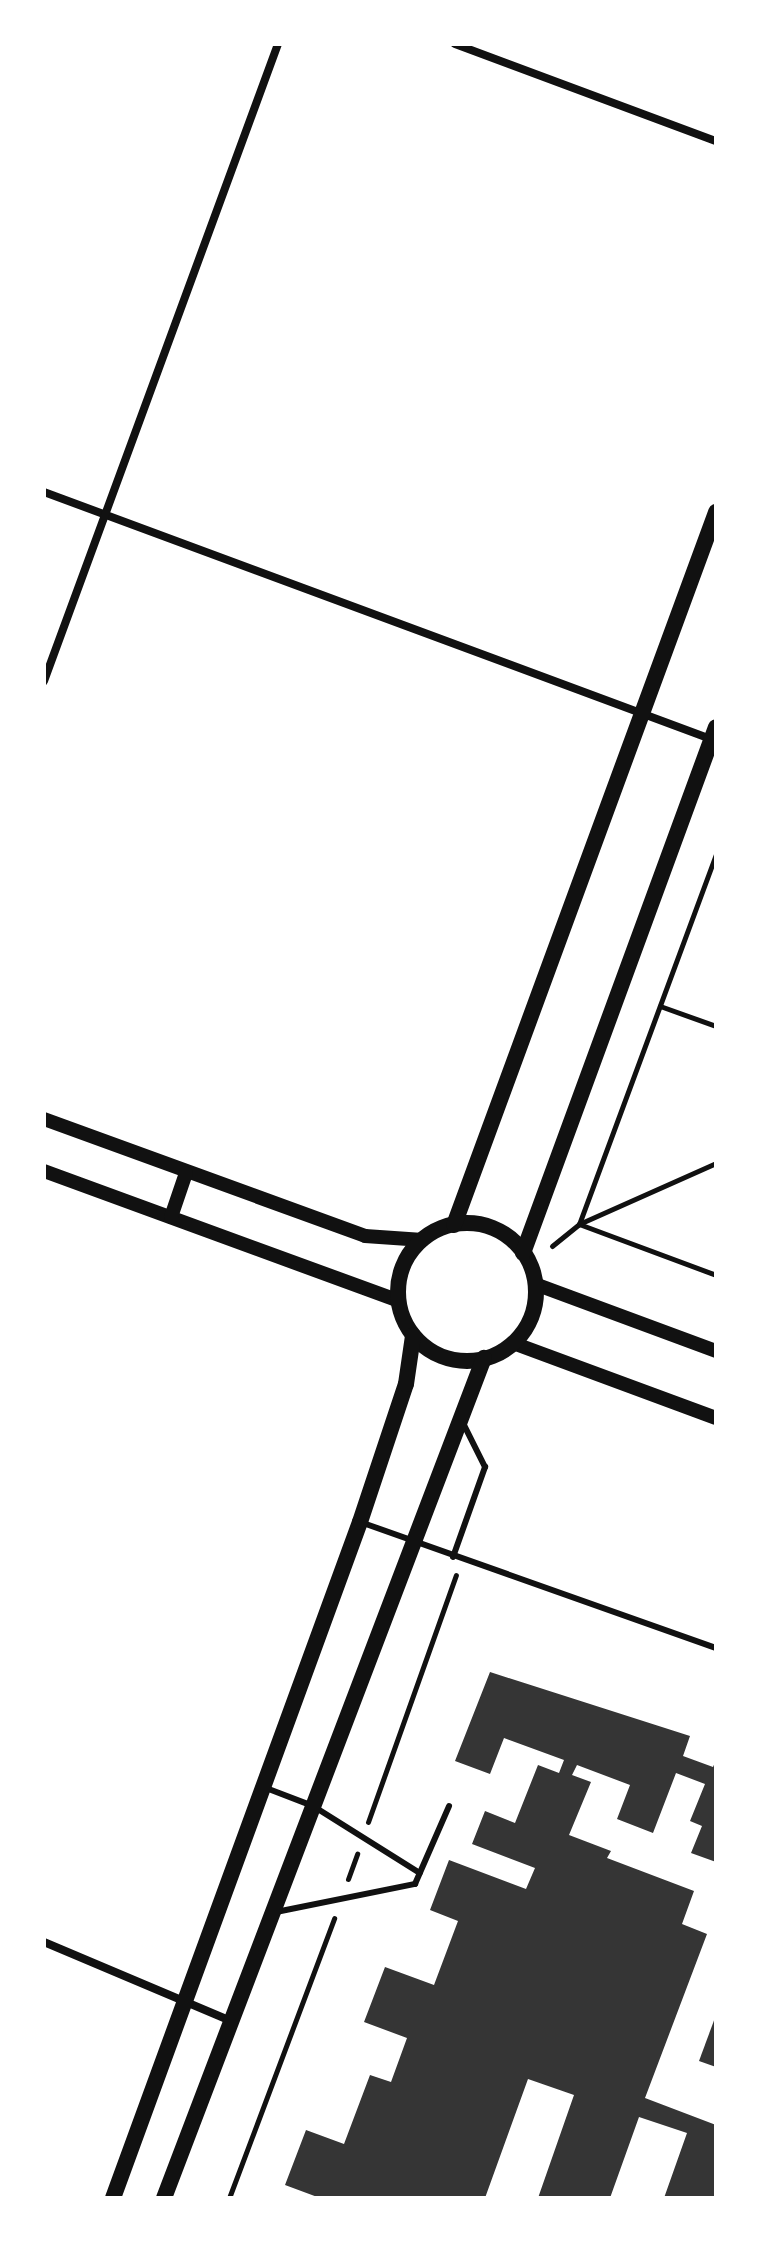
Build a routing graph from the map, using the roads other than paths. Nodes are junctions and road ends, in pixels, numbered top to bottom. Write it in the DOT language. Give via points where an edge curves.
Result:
graph roads {
  1 [pos="278,44"];
  2 [pos="455,44"];
  3 [pos="716,141"];
  4 [pos="44,492"];
  5 [pos="716,512"];
  6 [pos="103,514"];
  7 [pos="44,681"];
  8 [pos="642,714"];
  9 [pos="714,736"];
  10 [pos="44,1119"];
  11 [pos="44,1171"];
  12 [pos="186,1173"];
  13 [pos="171,1217"];
  14 [pos="454,1225"];
  15 [pos="423,1240"];
  16 [pos="526,1259"];
  17 [pos="535,1284"];
  18 [pos="399,1301"];
  19 [pos="413,1336"];
  20 [pos="513,1343"];
  21 [pos="716,1351"];
  22 [pos="484,1358"];
  23 [pos="716,1418"];
  24 [pos="461,1419"];
  25 [pos="360,1522"];
  26 [pos="413,1543"];
  27 [pos="453,1557"];
  28 [pos="716,1648"];
  29 [pos="264,1788"];
  30 [pos="313,1806"];
  31 [pos="449,1806"];
  32 [pos="420,1873"];
  33 [pos="273,1913"];
  34 [pos="44,1942"];
  35 [pos="186,1999"];
  36 [pos="231,2021"];
  37 [pos="113,2198"];
  38 [pos="164,2198"];
  1 -- 6 [label="street"];
  2 -- 3 [label="street"];
  4 -- 6 [label="street"];
  5 -- 8 [label="main road"];
  6 -- 7 [label="street"];
  6 -- 8 [label="street"];
  8 -- 9 [label="street"];
  8 -- 14 [label="main road"];
  9 -- 16 [label="main road"];
  10 -- 12 [label="street"];
  11 -- 13 [label="street"];
  12 -- 13 [label="street"];
  12 -- 15 [label="street" via="365,1236"];
  13 -- 18 [label="street"];
  14 -- 15 [label="main road"];
  14 -- 16 [label="main road" via="491,1228"];
  15 -- 18 [label="main road" via="401,1272"];
  16 -- 17 [label="main road"];
  17 -- 20 [label="main road" via="529,1324"];
  17 -- 21 [label="street"];
  18 -- 19 [label="main road"];
  19 -- 22 [label="main road" via="448,1359"];
  19 -- 25 [label="main road" via="406,1384"];
  20 -- 22 [label="main road"];
  20 -- 23 [label="street"];
  22 -- 24 [label="main road"];
  24 -- 26 [label="main road"];
  24 -- 27 [label="lane" via="485,1467"];
  25 -- 26 [label="lane"];
  25 -- 29 [label="main road"];
  26 -- 27 [label="lane"];
  26 -- 30 [label="main road"];
  27 -- 28 [label="lane"];
  29 -- 30 [label="lane"];
  29 -- 35 [label="main road"];
  30 -- 32 [label="lane"];
  30 -- 33 [label="main road"];
  31 -- 32 [label="lane"];
  32 -- 33 [label="lane" via="415,1884"];
  33 -- 36 [label="main road"];
  34 -- 35 [label="street"];
  35 -- 36 [label="street"];
  35 -- 37 [label="main road"];
  36 -- 38 [label="main road"];
}
